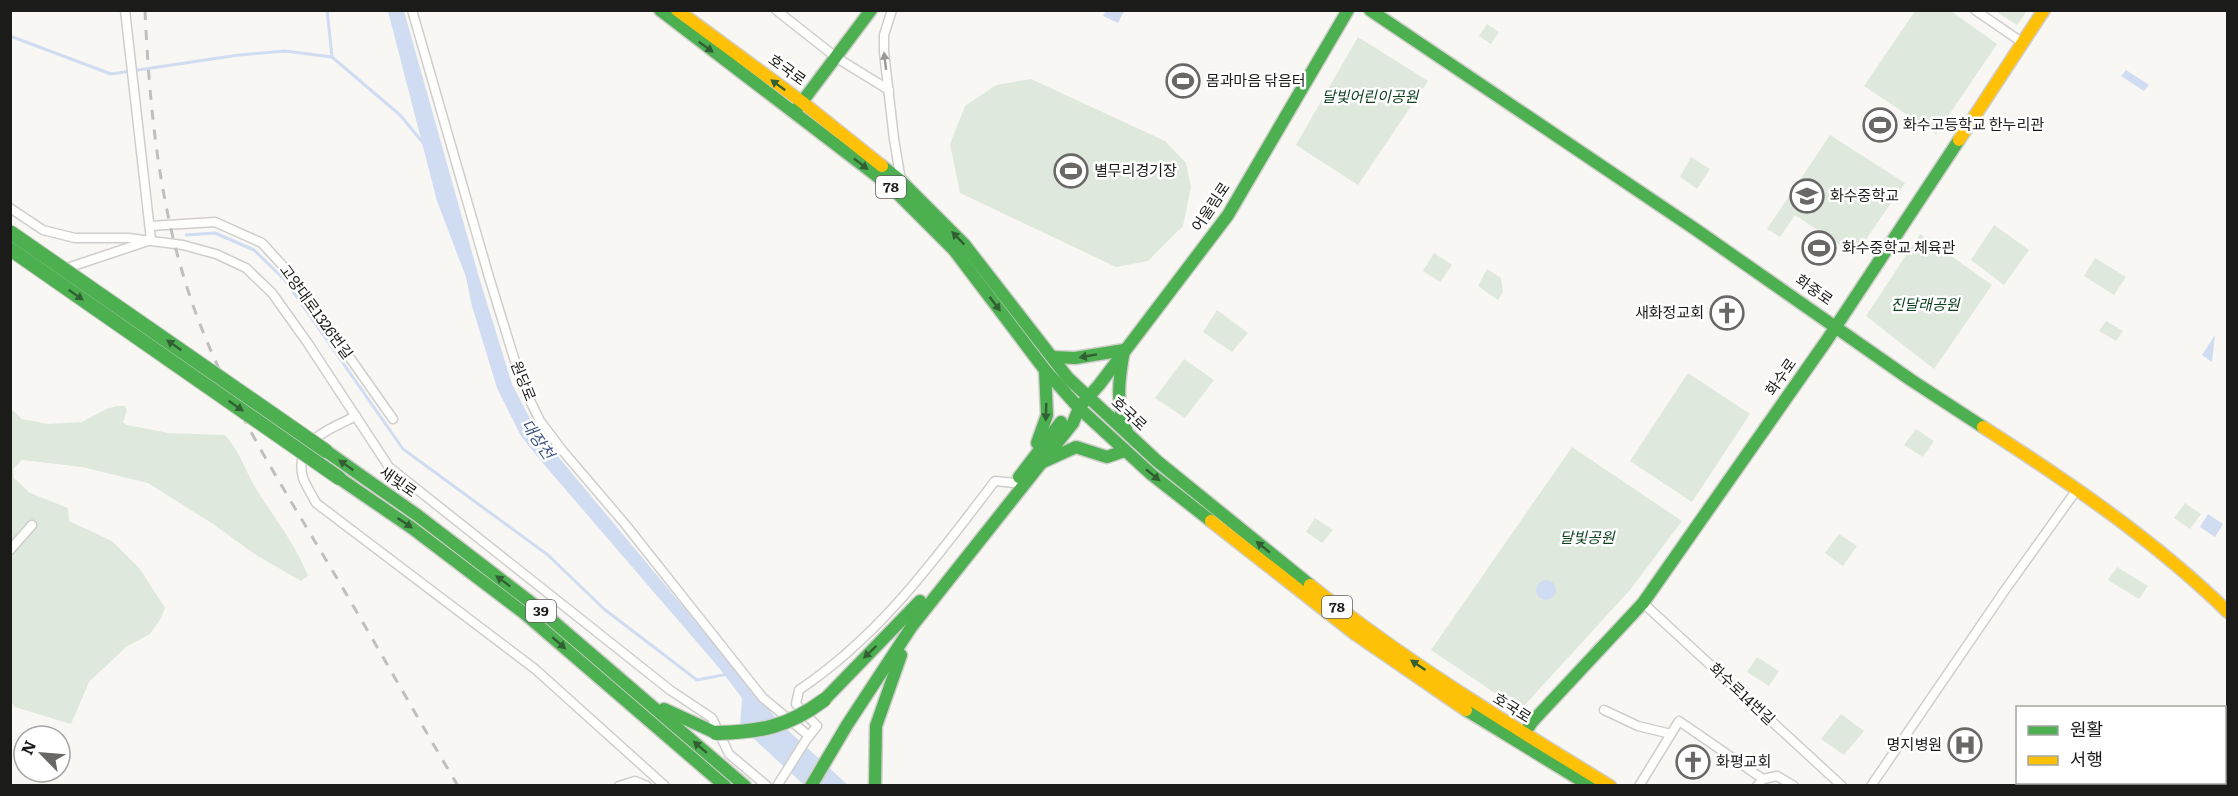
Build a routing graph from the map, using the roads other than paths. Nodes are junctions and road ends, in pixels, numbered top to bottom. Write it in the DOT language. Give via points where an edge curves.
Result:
graph roads {
  1 [pos="126,10"];
  2 [pos="412,10"];
  3 [pos="660,10"];
  4 [pos="677,10"];
  5 [pos="776,10"];
  6 [pos="892,10"];
  7 [pos="1348,10"];
  8 [pos="1370,10"];
  9 [pos="1975,10"];
  10 [pos="2044,10"];
  11 [pos="866,13"];
  12 [pos="2023,43"];
  13 [pos="837,58"];
  14 [pos="889,90"];
  15 [pos="798,107"];
  16 [pos="901,181"];
  17 [pos="10,208"];
  18 [pos="150,226"];
  19 [pos="10,232"];
  20 [pos="151,240"];
  21 [pos="10,249"];
  22 [pos="10,261"];
  23 [pos="1835,325"];
  24 [pos="1124,350"];
  25 [pos="1052,357"];
  26 [pos="1045,370"];
  27 [pos="1083,403"];
  28 [pos="356,416"];
  29 [pos="393,419"];
  30 [pos="1130,437"];
  31 [pos="1124,451"];
  32 [pos="1039,457"];
  33 [pos="1015,483"];
  34 [pos="2078,488"];
  35 [pos="32,525"];
  36 [pos="10,550"];
  37 [pos="938,578"];
  38 [pos="1643,603"];
  39 [pos="2228,612"];
  40 [pos="912,626"];
  41 [pos="643,698"];
  42 [pos="1604,710"];
  43 [pos="843,723"];
  44 [pos="1671,734"];
  45 [pos="808,738"];
  46 [pos="1521,738"];
  47 [pos="779,782"];
  48 [pos="1760,782"];
  49 [pos="619,786"];
  50 [pos="647,786"];
  51 [pos="665,786"];
  52 [pos="725,786"];
  53 [pos="745,786"];
  54 [pos="767,786"];
  55 [pos="803,786"];
  56 [pos="811,786"];
  57 [pos="875,786"];
  58 [pos="1590,786"];
  59 [pos="1610,786"];
  60 [pos="1639,786"];
  61 [pos="1794,786"];
  62 [pos="1842,786"];
  63 [pos="1871,786"];
  1 -- 18 [label="street"];
  2 -- 45 [label="street, 원당로" via="522,384 540,421 763,698"];
  3 -- 15 [label="main road, 호국로 / 78, one-way"];
  15 -- 4 [label="main road, 호국로 / 78, one-way"];
  5 -- 13 [label="street"];
  14 -- 6 [label="street, one-way" via="884,35"];
  7 -- 24 [label="main road, 어울림로" via="1228,215"];
  8 -- 23 [label="main road, 화중로"];
  9 -- 12 [label="street"];
  10 -- 12 [label="main road, 화수로"];
  11 -- 13 [label="main road"];
  12 -- 23 [label="main road, 화수로"];
  13 -- 14 [label="street"];
  13 -- 15 [label="main road"];
  14 -- 16 [label="street"];
  15 -- 16 [label="main road, 호국로 / 78"];
  15 -- 26 [label="main road, 호국로 / 78, one-way" via="890,186 954,250"];
  25 -- 16 [label="main road, 호국로 / 78, one-way" via="964,244"];
  17 -- 20 [label="street, 고양대로1326번길" via="43,230 75,238"];
  18 -- 20 [label="street"];
  18 -- 29 [label="street, 고양대로1326번길" via="215,222 262,243 293,277"];
  41 -- 19 [label="main road, 새빛로 / 39, one-way, bridge" via="533,604 417,515"];
  20 -- 22 [label="street" via="67,270"];
  20 -- 28 [label="street, 고양대로1326번길" via="216,254 246,268 272,293"];
  21 -- 52 [label="main road, 새빛로 / 39, one-way, bridge" via="412,528 524,613"];
  23 -- 34 [label="main road, 화중로" via="1925,390"];
  23 -- 38 [label="main road, 화수로"];
  24 -- 25 [label="main road, one-way" via="1075,358"];
  24 -- 27 [label="main road, 어울림로"];
  24 -- 30 [label="main road" via="1119,406"];
  25 -- 27 [label="main road, 호국로 / 78"];
  26 -- 27 [label="main road, 호국로 / 78"];
  26 -- 32 [label="main road, one-way" via="1047,410 1038,440"];
  27 -- 30 [label="main road, 호국로 / 78"];
  27 -- 31 [label="main road, 호국로 / 78"];
  27 -- 32 [label="main road, 어울림로" via="1073,423"];
  28 -- 51 [label="street" via="316,436 303,454 303,477 316,503 535,669"];
  28 -- 54 [label="street, 고양대로1326번길" via="389,467 670,690 712,718 729,754"];
  46 -- 30 [label="main road, 호국로 / 78, one-way" via="1360,625"];
  31 -- 32 [label="main road" via="1107,457 1076,447"];
  31 -- 46 [label="main road, 호국로 / 78, one-way" via="1354,633 1464,709"];
  32 -- 33 [label="main road"];
  32 -- 40 [label="main road"];
  33 -- 37 [label="main road"];
  33 -- 45 [label="street" via="995,481 895,608 824,673 799,690 795,704 817,726"];
  34 -- 39 [label="main road, 화중로" via="2197,580"];
  34 -- 63 [label="street"];
  35 -- 36 [label="street"];
  37 -- 41 [label="main road, one-way, bridge" via="824,700 789,723 748,733 716,733"];
  37 -- 43 [label="main road"];
  38 -- 46 [label="main road, 화수로"];
  38 -- 62 [label="street, 화수로14번길"];
  40 -- 43 [label="main road"];
  40 -- 57 [label="main road" via="876,726"];
  53 -- 41 [label="main road, 새빛로 / 39, one-way"];
  42 -- 44 [label="street" via="1638,726"];
  43 -- 55 [label="main road"];
  43 -- 56 [label="main road"];
  44 -- 48 [label="street" via="1679,722"];
  44 -- 60 [label="street"];
  45 -- 47 [label="street"];
  46 -- 58 [label="main road, 호국로 / 78"];
  46 -- 59 [label="main road, 호국로 / 78"];
  48 -- 61 [label="street" via="1777,776"];
  49 -- 50 [label="street" via="635,781"];
}
